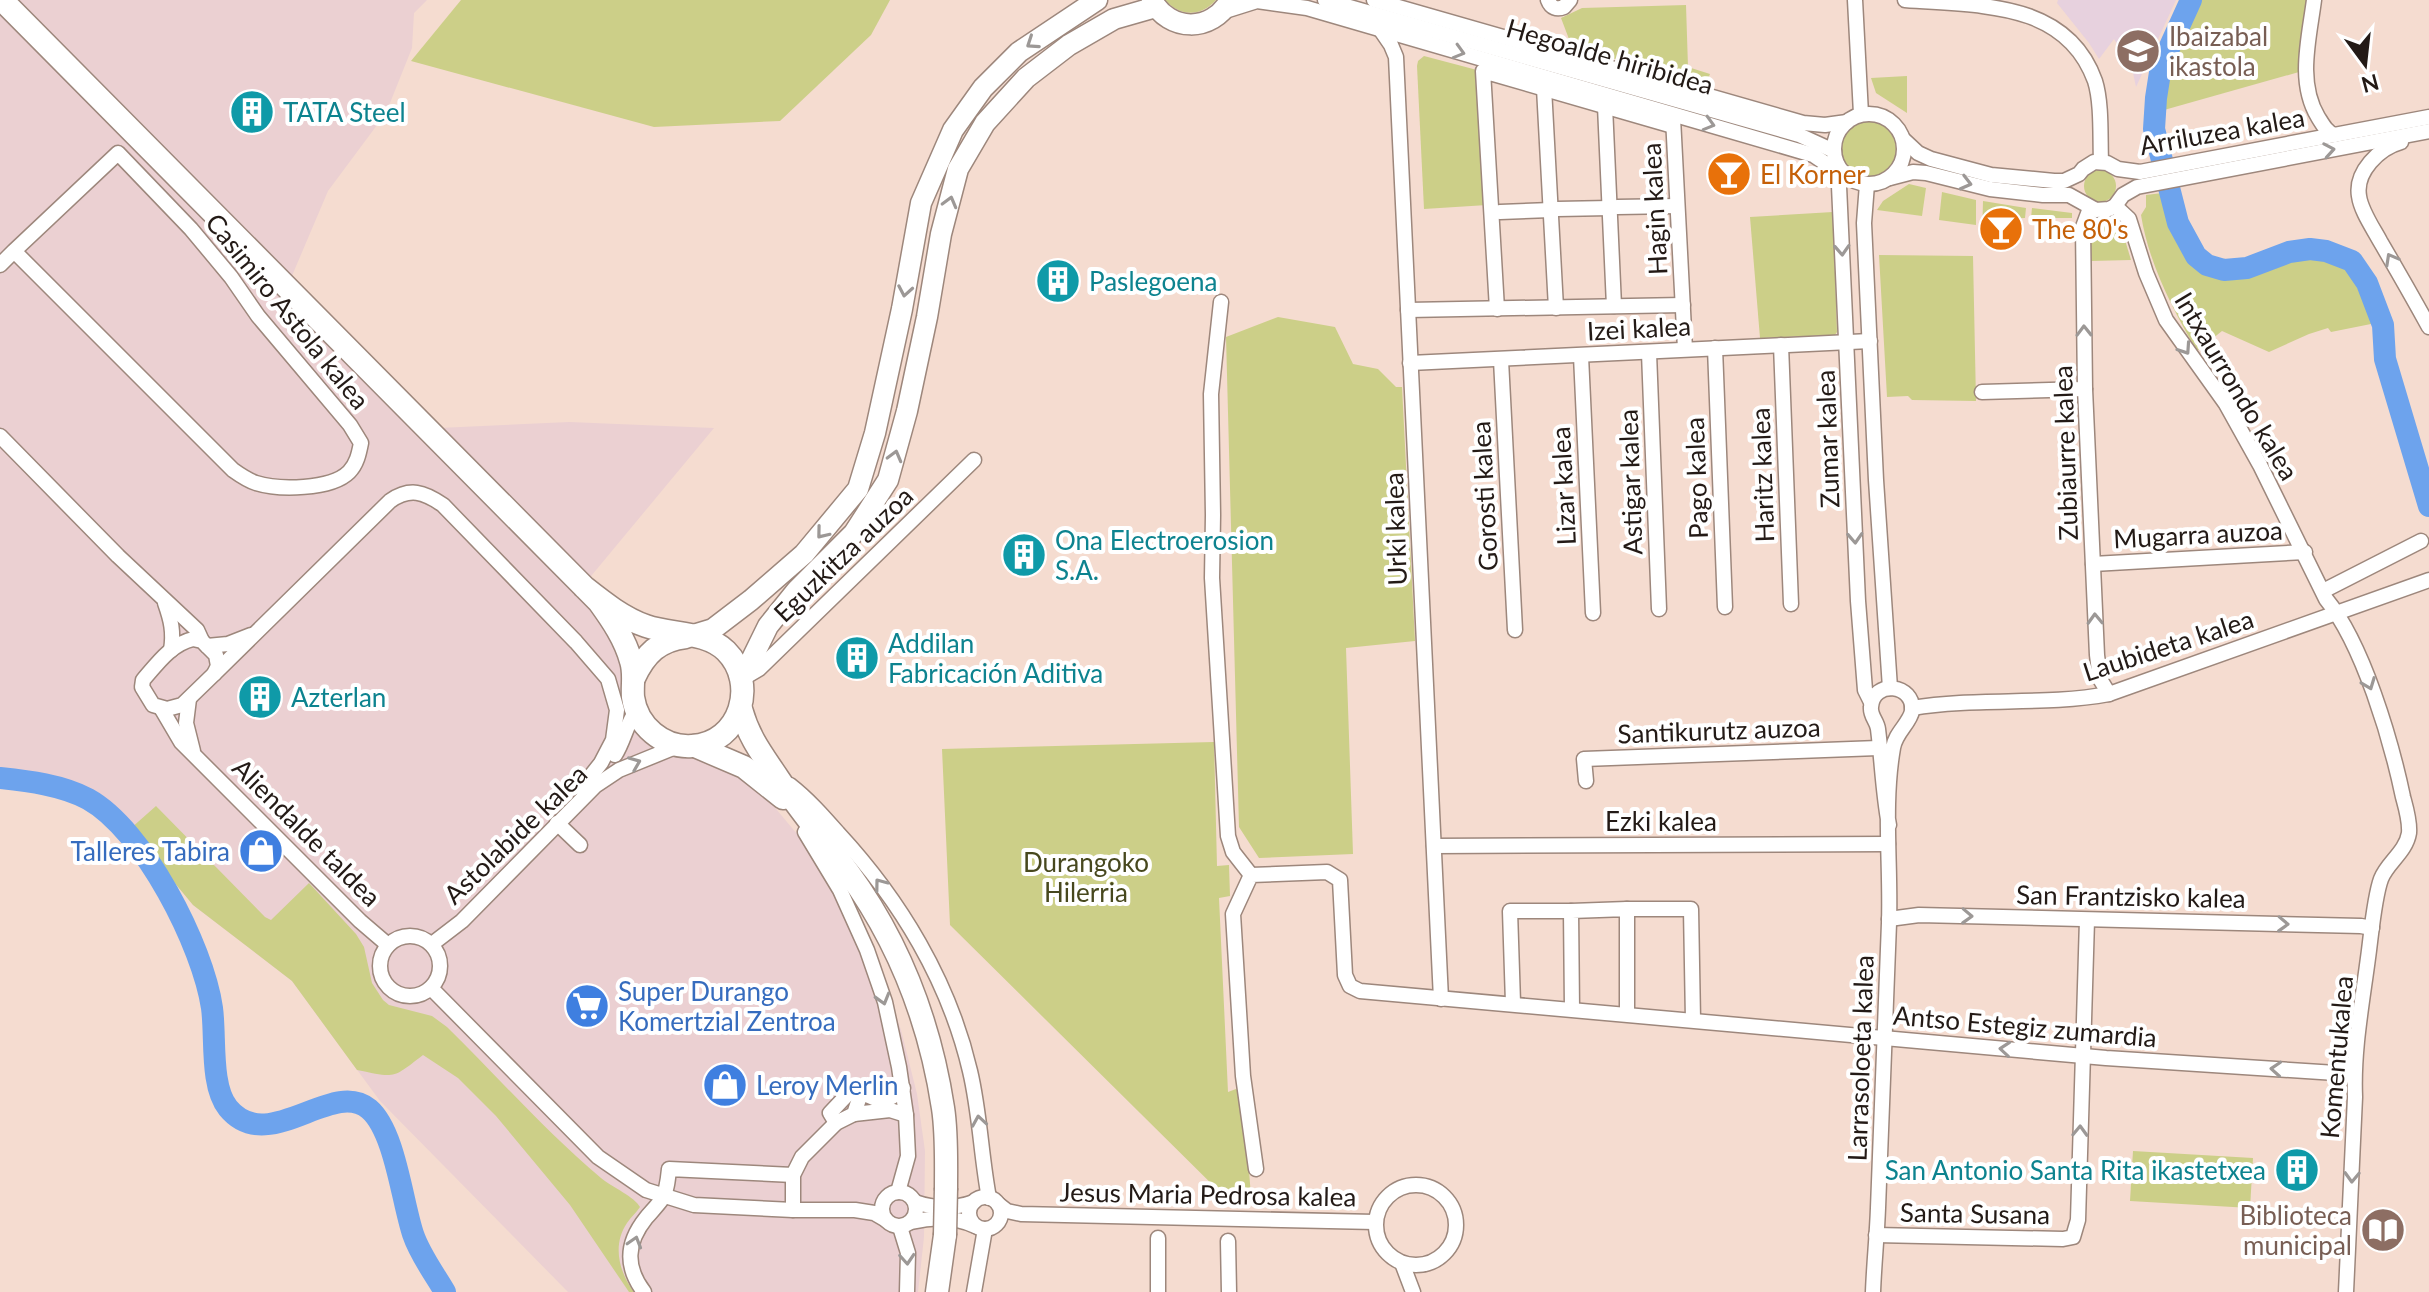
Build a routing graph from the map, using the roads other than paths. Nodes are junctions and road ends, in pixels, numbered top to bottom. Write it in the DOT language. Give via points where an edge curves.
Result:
graph roads {
  1 [pos="1097,0"];
  2 [pos="1325,0"];
  3 [pos="1374,0"];
  4 [pos="1548,0"];
  5 [pos="1570,0"];
  6 [pos="1855,0"];
  7 [pos="1905,0"];
  8 [pos="2314,0"];
  9 [pos="3,1"];
  10 [pos="1154,4"];
  11 [pos="1226,6"];
  12 [pos="1380,29"];
  13 [pos="1415,40"];
  14 [pos="1396,57"];
  15 [pos="1544,88"];
  16 [pos="1605,106"];
  17 [pos="2311,106"];
  18 [pos="1861,114"];
  19 [pos="1673,120"];
  20 [pos="1847,122"];
  21 [pos="2428,127"];
  22 [pos="2334,135"];
  23 [pos="1903,139"];
  24 [pos="2299,142"];
  25 [pos="2101,161"];
  26 [pos="1838,163"];
  27 [pos="2196,168"];
  28 [pos="2118,169"];
  29 [pos="2079,174"];
  30 [pos="2156,176"];
  31 [pos="1890,178"];
  32 [pos="1867,184"];
  33 [pos="2119,200"];
  34 [pos="2085,205"];
  35 [pos="1677,206"];
  36 [pos="1613,208"];
  37 [pos="1554,210"];
  38 [pos="1500,212"];
  39 [pos="14,251"];
  40 [pos="0,265"];
  41 [pos="1221,302"];
  42 [pos="1683,305"];
  43 [pos="1614,306"];
  44 [pos="1556,308"];
  45 [pos="1497,309"];
  46 [pos="1408,310"];
  47 [pos="2429,327"];
  48 [pos="1870,341"];
  49 [pos="1847,342"];
  50 [pos="1781,345"];
  51 [pos="1715,348"];
  52 [pos="1685,349"];
  53 [pos="1649,353"];
  54 [pos="1581,356"];
  55 [pos="1501,360"];
  56 [pos="1410,363"];
  57 [pos="2085,389"];
  58 [pos="1982,392"];
  59 [pos="0,436"];
  60 [pos="974,460"];
  61 [pos="2421,541"];
  62 [pos="2305,552"];
  63 [pos="2093,564"];
  64 [pos="2429,580"];
  65 [pos="584,587"];
  66 [pos="2323,591"];
  67 [pos="163,599"];
  68 [pos="1791,604"];
  69 [pos="1725,607"];
  70 [pos="1659,609"];
  71 [pos="1593,613"];
  72 [pos="2337,613"];
  73 [pos="1515,630"];
  74 [pos="255,633"];
  75 [pos="690,636"];
  76 [pos="205,644"];
  77 [pos="171,650"];
  78 [pos="214,674"];
  79 [pos="634,678"];
  80 [pos="742,679"];
  81 [pos="1890,688"];
  82 [pos="2109,694"];
  83 [pos="189,699"];
  84 [pos="1871,702"];
  85 [pos="161,708"];
  86 [pos="1912,708"];
  87 [pos="741,709"];
  88 [pos="636,711"];
  89 [pos="1878,724"];
  90 [pos="1902,726"];
  91 [pos="687,746"];
  92 [pos="1878,748"];
  93 [pos="193,752"];
  94 [pos="771,779"];
  95 [pos="1586,781"];
  96 [pos="589,791"];
  97 [pos="557,823"];
  98 [pos="1889,825"];
  99 [pos="2409,834"];
  100 [pos="1888,844"];
  101 [pos="580,845"];
  102 [pos="1434,846"];
  103 [pos="1251,875"];
  104 [pos="1627,909"];
  105 [pos="1571,911"];
  106 [pos="1889,919"];
  107 [pos="2087,920"];
  108 [pos="2372,928"];
  109 [pos="432,944"];
  110 [pos="388,945"];
  111 [pos="431,988"];
  112 [pos="1441,999"];
  113 [pos="1513,1003"];
  114 [pos="1572,1009"];
  115 [pos="1627,1014"];
  116 [pos="1693,1020"];
  117 [pos="1884,1038"];
  118 [pos="2083,1056"];
  119 [pos="2354,1071"];
  120 [pos="903,1088"];
  121 [pos="861,1093"];
  122 [pos="854,1114"];
  123 [pos="906,1115"];
  124 [pos="836,1123"];
  125 [pos="1256,1169"];
  126 [pos="793,1175"];
  127 [pos="893,1194"];
  128 [pos="664,1197"];
  129 [pos="987,1201"];
  130 [pos="915,1202"];
  131 [pos="793,1210"];
  132 [pos="855,1210"];
  133 [pos="1040,1214"];
  134 [pos="886,1220"];
  135 [pos="1375,1222"];
  136 [pos="906,1224"];
  137 [pos="986,1226"];
  138 [pos="1876,1235"];
  139 [pos="1158,1238"];
  140 [pos="1228,1241"];
  141 [pos="1402,1263"];
  142 [pos="1424,1264"];
  143 [pos="644,1292"];
  144 [pos="907,1292"];
  145 [pos="937,1292"];
  146 [pos="974,1292"];
  147 [pos="1158,1292"];
  148 [pos="1229,1292"];
  149 [pos="1415,1292"];
  150 [pos="1873,1292"];
  151 [pos="2346,1292"];
  1 -- 75 [label="main road, one-way" via="1019,52 983,88 953,130 921,203 875,433 858,489 804,554 713,629"];
  2 -- 26 [label="street, Hegoalde hiribidea" via="1799,135"];
  3 -- 20 [label="street" via="1803,123"];
  4 -- 5 [label="street" via="1557,9"];
  6 -- 18 [label="street"];
  7 -- 25 [label="street" via="2021,10 2053,23 2078,48 2095,81"];
  8 -- 17 [label="street" via="2305,75"];
  9 -- 65 [label="main road"];
  10 -- 11 [label="main road" via="1169,20 1187,26 1206,23"];
  80 -- 10 [label="main road, one-way" via="768,626 854,533 888,480 958,169 985,123 1026,78 1069,45"];
  11 -- 12 [label="street" via="1284,4"];
  12 -- 13 [label="street"];
  12 -- 14 [label="street"];
  13 -- 14 [label="street"];
  13 -- 19 [label="street, one-way"];
  14 -- 46 [label="street, Urki kalea"];
  15 -- 16 [label="street, Hegoalde hiribidea"];
  15 -- 37 [label="street, Hegoalde hiribidea"];
  15 -- 45 [label="street, Hegoalde hiribidea" via="1483,71"];
  16 -- 19 [label="street, Hegoalde hiribidea"];
  16 -- 36 [label="street, Hegoalde hiribidea"];
  17 -- 22 [label="street" via="2326,132"];
  17 -- 24 [label="street"];
  18 -- 20 [label="street"];
  18 -- 23 [label="street" via="1884,116"];
  19 -- 26 [label="street, one-way"];
  19 -- 35 [label="street, Hagin kalea"];
  20 -- 26 [label="street" via="1835,140"];
  21 -- 22 [label="street, Arriluzea kalea"];
  27 -- 21 [label="street, Arriluzea kalea, one-way"];
  47 -- 21 [label="street, one-way" via="2358,195 2365,169 2376,156 2413,140"];
  22 -- 24 [label="street, Arriluzea kalea"];
  23 -- 29 [label="street" via="1931,159 1991,175 2064,181"];
  23 -- 31 [label="street" via="1901,164"];
  24 -- 27 [label="street, Arriluzea kalea"];
  25 -- 28 [label="street, Arriluzea kalea"];
  25 -- 29 [label="street"];
  26 -- 32 [label="street" via="1858,183"];
  26 -- 49 [label="street, Zumar kalea, one-way"];
  27 -- 30 [label="street, Arriluzea kalea"];
  28 -- 30 [label="street, Arriluzea kalea"];
  28 -- 33 [label="street, Arriluzea kalea" via="2124,181"];
  29 -- 34 [label="street" via="2075,188"];
  30 -- 33 [label="street, Arriluzea kalea"];
  31 -- 32 [label="street"];
  31 -- 34 [label="street, Arriluzea kalea, one-way" via="1926,173 1990,189 2069,195"];
  32 -- 48 [label="street"];
  33 -- 34 [label="street, Arriluzea kalea" via="2103,210"];
  33 -- 62 [label="street, Intxaurrondo kalea, one-way" via="2166,320 2226,404"];
  57 -- 34 [label="street, Zubiaurre kalea, one-way"];
  35 -- 36 [label="street"];
  35 -- 42 [label="street, Hagin kalea"];
  36 -- 37 [label="street"];
  36 -- 43 [label="street, Hegoalde hiribidea"];
  37 -- 38 [label="street"];
  37 -- 44 [label="street, Hegoalde hiribidea"];
  39 -- 39 [label="street, Casimiro Astola kalea" via="118,153 191,229 350,425 361,443 350,471 318,486 273,486 233,470"];
  39 -- 40 [label="street, Casimiro Astola kalea"];
  41 -- 103 [label="street" via="1211,394 1212,578 1228,836"];
  42 -- 43 [label="street"];
  42 -- 52 [label="street, Hagin kalea"];
  43 -- 44 [label="street"];
  44 -- 45 [label="street"];
  45 -- 46 [label="street"];
  46 -- 56 [label="street, Urki kalea"];
  48 -- 49 [label="street, Izei kalea"];
  48 -- 81 [label="street"];
  49 -- 50 [label="street, Izei kalea"];
  49 -- 84 [label="street, Zumar kalea, one-way" via="1858,601 1865,690"];
  50 -- 51 [label="street, Izei kalea"];
  50 -- 68 [label="street, Haritz kalea"];
  51 -- 52 [label="street, Izei kalea"];
  51 -- 69 [label="street, Pago kalea"];
  52 -- 53 [label="street, Izei kalea"];
  53 -- 54 [label="street, Izei kalea"];
  53 -- 70 [label="street, Astigar kalea"];
  54 -- 55 [label="street, Izei kalea"];
  54 -- 71 [label="street, Lizar kalea"];
  55 -- 56 [label="street, Izei kalea"];
  55 -- 73 [label="street, Gorosti kalea"];
  56 -- 102 [label="street, Urki kalea"];
  57 -- 58 [label="street"];
  57 -- 63 [label="street, Zubiaurre kalea"];
  59 -- 67 [label="street"];
  60 -- 80 [label="street, Eguzkitza auzoa" via="759,669"];
  61 -- 66 [label="street"];
  62 -- 63 [label="street, Mugarra auzoa"];
  62 -- 66 [label="street, Intxaurrondo kalea"];
  82 -- 63 [label="street, Zubiaurre kalea, one-way" via="2100,679 2097,655"];
  64 -- 72 [label="street, Laubideta kalea"];
  65 -- 75 [label="main road" via="644,626"];
  65 -- 79 [label="main road" via="622,638"];
  66 -- 72 [label="street, Intxaurrondo kalea"];
  67 -- 76 [label="street"];
  67 -- 77 [label="street" via="172,622"];
  72 -- 82 [label="street, Laubideta kalea"];
  72 -- 99 [label="street, Intxaurrondo kalea, one-way" via="2376,702"];
  74 -- 76 [label="street" via="228,644"];
  74 -- 78 [label="street"];
  74 -- 96 [label="street" via="390,501 413,491 425,494 443,505 608,679 617,710 613,740 586,782"];
  75 -- 79 [label="main road" via="655,647"];
  75 -- 80 [label="main road" via="724,649"];
  76 -- 77 [label="street" via="193,639"];
  76 -- 78 [label="street" via="217,660"];
  77 -- 85 [label="street, Aliendalde taldea" via="142,683 148,699"];
  78 -- 83 [label="street"];
  79 -- 88 [label="main road"];
  80 -- 87 [label="main road"];
  81 -- 84 [label="street"];
  81 -- 86 [label="street" via="1908,696"];
  82 -- 86 [label="street, Laubideta kalea"];
  83 -- 85 [label="street"];
  83 -- 93 [label="street" via="186,723"];
  84 -- 89 [label="street"];
  85 -- 93 [label="street, Aliendalde taldea"];
  86 -- 90 [label="street"];
  87 -- 91 [label="main road" via="723,734"];
  87 -- 94 [label="main road"];
  88 -- 91 [label="main road" via="660,739"];
  88 -- 96 [label="street" via="622,743"];
  89 -- 90 [label="street"];
  89 -- 92 [label="street"];
  90 -- 98 [label="street" via="1893,745"];
  91 -- 94 [label="main road"];
  96 -- 91 [label="street, Astolabide kalea, one-way" via="619,770"];
  92 -- 95 [label="street, Santikurutz auzoa" via="1584,759"];
  92 -- 98 [label="street"];
  93 -- 110 [label="street, Aliendalde taldea"];
  94 -- 120 [label="street, one-way" via="811,838 856,926 885,1002"];
  129 -- 94 [label="street, one-way" via="970,1069 935,971 875,876 805,797"];
  94 -- 145 [label="main road, bridge" via="849,873 881,922 912,987 943,1111 945,1235"];
  96 -- 97 [label="street, Astolabide kalea"];
  97 -- 101 [label="street"];
  97 -- 109 [label="street, Astolabide kalea" via="462,921"];
  98 -- 100 [label="street, Larrasoloeta kalea"];
  99 -- 108 [label="street, Komentukalea" via="2382,876"];
  100 -- 102 [label="street, Ezki kalea"];
  100 -- 106 [label="street, Larrasoloeta kalea"];
  102 -- 112 [label="street, Urki kalea"];
  103 -- 112 [label="street, Antso Estegiz zumardia" via="1327,872 1340,880 1350,986"];
  103 -- 125 [label="street" via="1233,914 1243,1076"];
  104 -- 105 [label="street"];
  104 -- 115 [label="street"];
  104 -- 116 [label="street" via="1691,909"];
  105 -- 113 [label="street" via="1510,911"];
  105 -- 114 [label="street"];
  106 -- 107 [label="street, San Frantzisko kalea, one-way" via="1919,915"];
  106 -- 117 [label="street, Larrasoloeta kalea"];
  107 -- 108 [label="street, San Frantzisko kalea, one-way"];
  107 -- 118 [label="street"];
  108 -- 119 [label="street, Komentukalea"];
  109 -- 110 [label="street" via="415,935"];
  109 -- 111 [label="street" via="441,961"];
  110 -- 111 [label="street" via="380,963 385,983 402,995"];
  111 -- 128 [label="street" via="598,1157"];
  112 -- 113 [label="street, Antso Estegiz zumardia"];
  113 -- 114 [label="street, Antso Estegiz zumardia"];
  114 -- 115 [label="street, Antso Estegiz zumardia"];
  115 -- 116 [label="street, Antso Estegiz zumardia"];
  116 -- 117 [label="street, Antso Estegiz zumardia"];
  118 -- 117 [label="street, Antso Estegiz zumardia, one-way"];
  117 -- 138 [label="street, Larrasoloeta kalea"];
  119 -- 118 [label="street, Antso Estegiz zumardia, one-way"];
  138 -- 118 [label="street, Santa Susana, one-way" via="2073,1237 2078,1220"];
  119 -- 151 [label="street, Komentukalea, one-way"];
  120 -- 121 [label="street" via="887,1100"];
  120 -- 123 [label="street"];
  121 -- 122 [label="street"];
  121 -- 124 [label="street" via="847,1095 830,1113"];
  122 -- 123 [label="street" via="890,1110"];
  122 -- 124 [label="street"];
  123 -- 127 [label="street" via="908,1156"];
  124 -- 126 [label="street" via="802,1157"];
  126 -- 128 [label="street" via="669,1169"];
  126 -- 131 [label="street"];
  127 -- 130 [label="street" via="908,1194"];
  127 -- 132 [label="street"];
  127 -- 134 [label="street" via="882,1210"];
  128 -- 131 [label="street" via="694,1205"];
  143 -- 128 [label="street, one-way" via="629,1263 634,1237"];
  129 -- 130 [label="street" via="960,1207"];
  129 -- 133 [label="street" via="1016,1214"];
  129 -- 137 [label="street" via="1001,1214"];
  129 -- 137 [label="street" via="969,1211"];
  130 -- 136 [label="street" via="917,1212"];
  131 -- 132 [label="street"];
  132 -- 134 [label="street"];
  133 -- 135 [label="street, Jesus Maria Pedrosa kalea"];
  133 -- 137 [label="street"];
  134 -- 136 [label="street" via="895,1226"];
  135 -- 141 [label="street" via="1382,1247"];
  135 -- 142 [label="street" via="1385,1199 1406,1186 1442,1194 1455,1216 1453,1241"];
  136 -- 137 [label="street" via="928,1218"];
  136 -- 144 [label="street, one-way"];
  137 -- 146 [label="street"];
  138 -- 150 [label="street, Larrasoloeta kalea"];
  139 -- 147 [label="street"];
  140 -- 148 [label="street"];
  141 -- 142 [label="street"];
  141 -- 149 [label="street"];
  142 -- 149 [label="street"];
}
